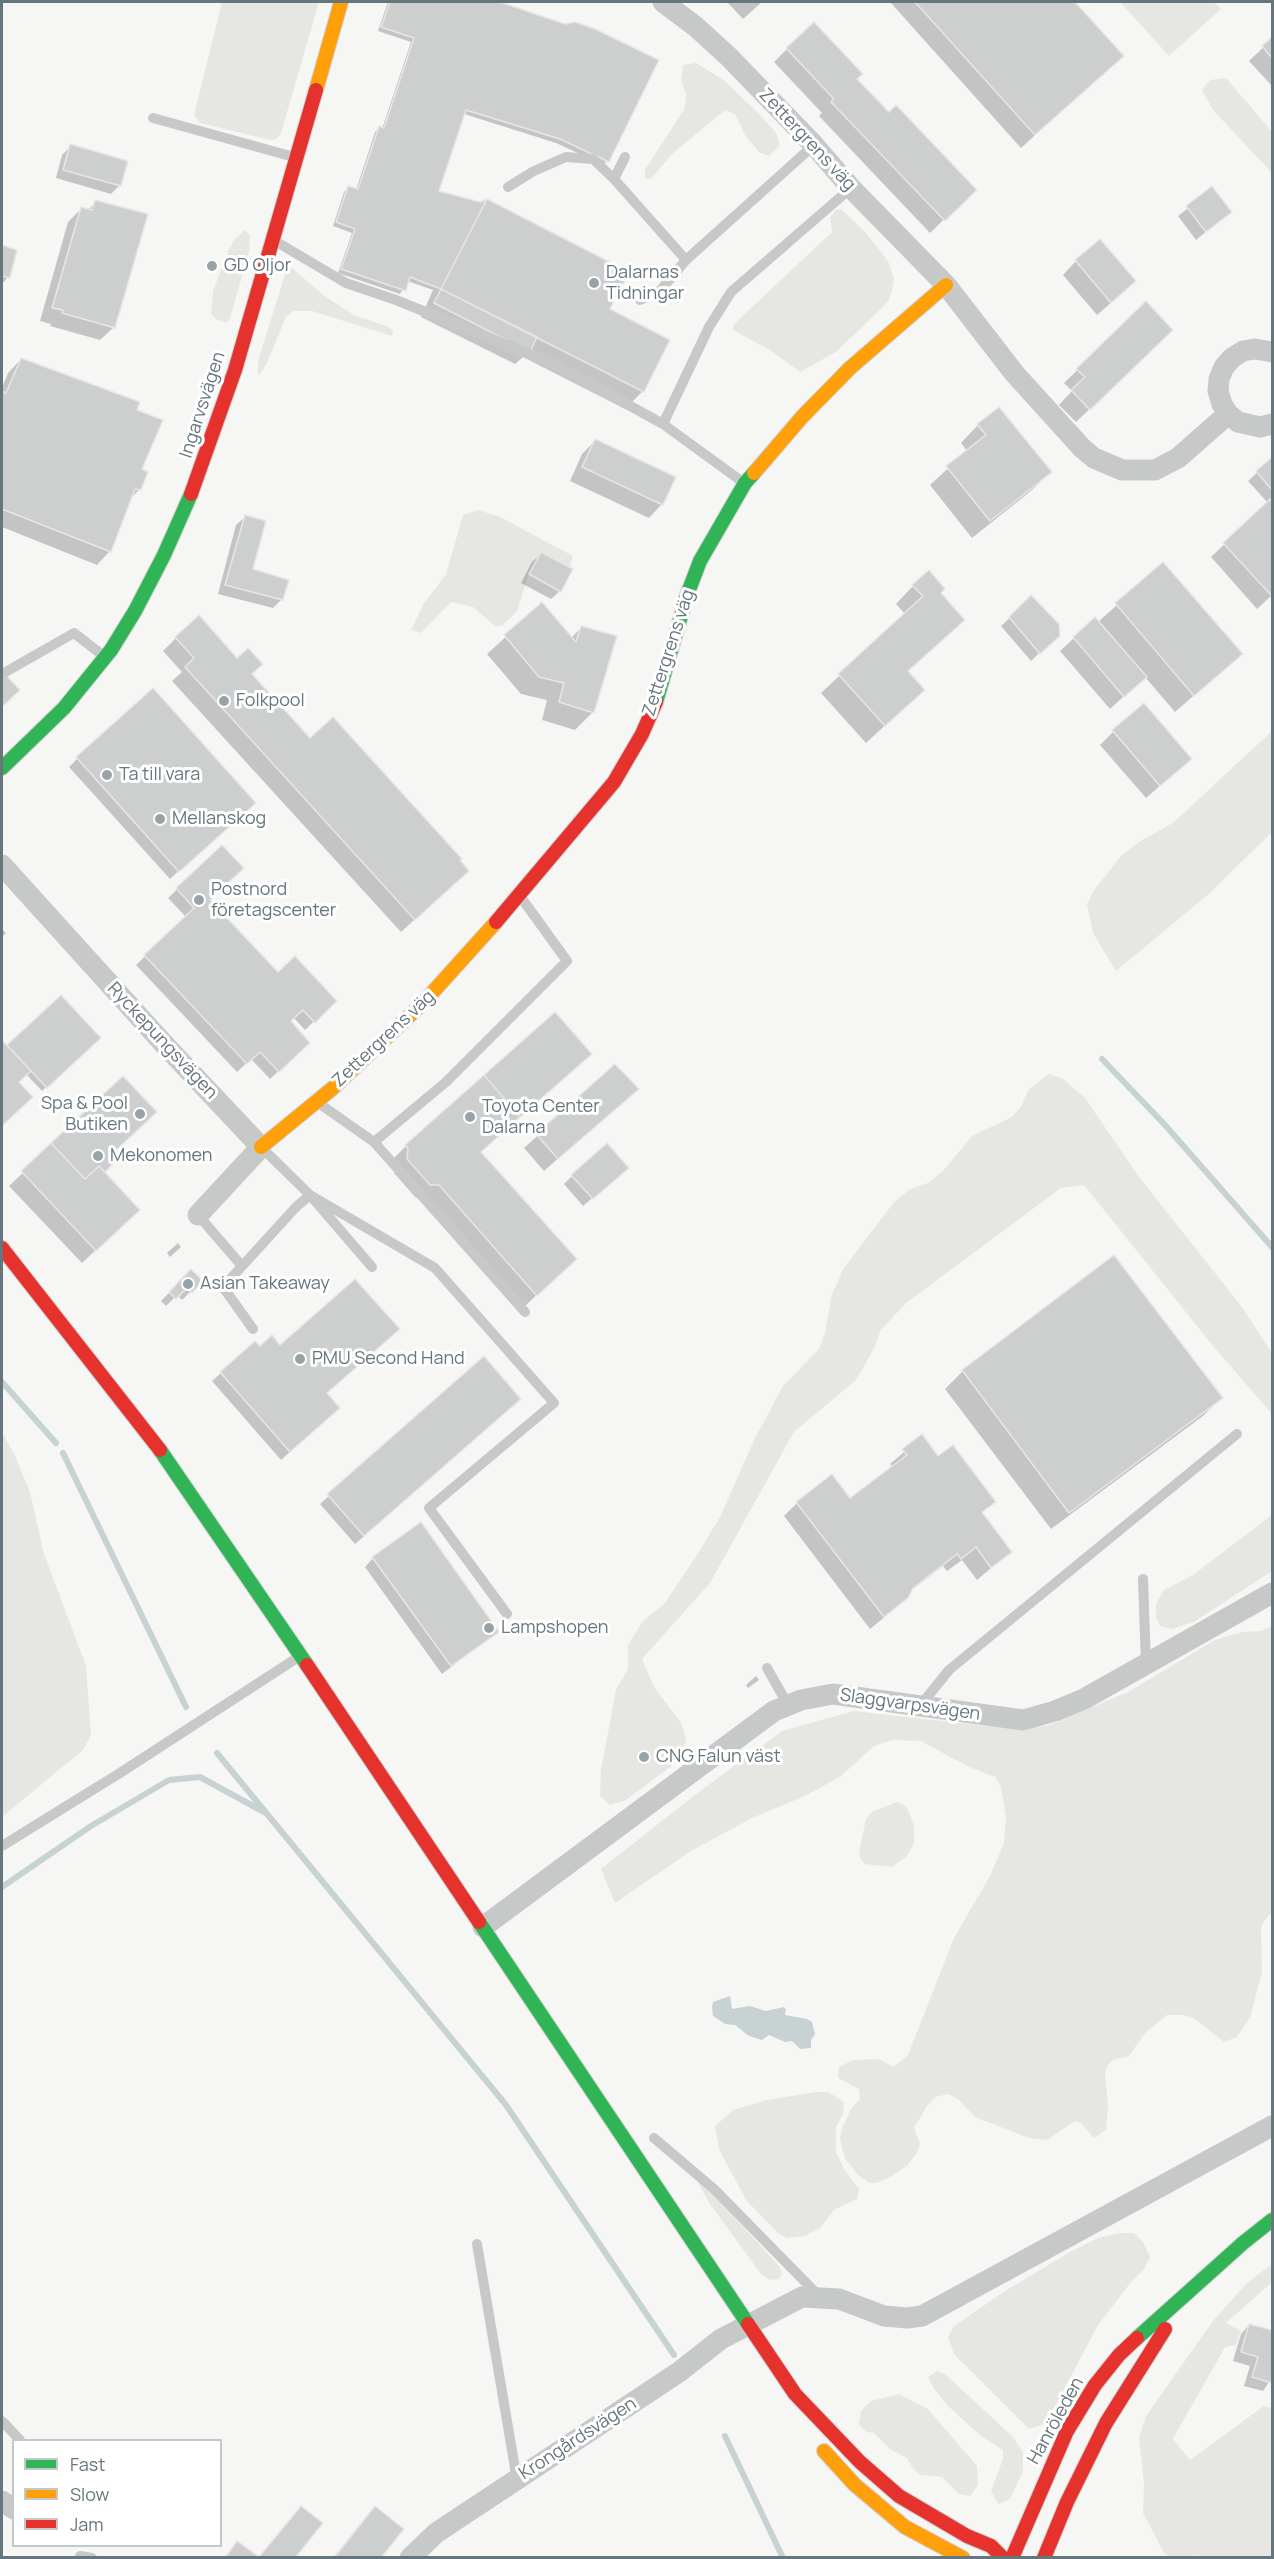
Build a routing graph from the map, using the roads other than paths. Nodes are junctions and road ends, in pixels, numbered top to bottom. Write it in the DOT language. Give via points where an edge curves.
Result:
graph roads {
  1 [pos="341,2"];
  2 [pos="663,2"];
  3 [pos="153,118"];
  4 [pos="814,145"];
  5 [pos="295,157"];
  6 [pos="625,157"];
  7 [pos="614,179"];
  8 [pos="508,187"];
  9 [pos="851,188"];
  10 [pos="272,240"];
  11 [pos="686,260"];
  12 [pos="946,285"];
  13 [pos="640,300"];
  14 [pos="1272,352"];
  15 [pos="1228,414"];
  16 [pos="663,424"];
  17 [pos="1272,424"];
  18 [pos="745,483"];
  19 [pos="106,657"];
  20 [pos="2,674"];
  21 [pos="2,768"];
  22 [pos="2,865"];
  23 [pos="520,895"];
  24 [pos="316,1102"];
  25 [pos="374,1142"];
  26 [pos="261,1147"];
  27 [pos="310,1195"];
  28 [pos="198,1215"];
  29 [pos="2,1248"];
  30 [pos="2,1259"];
  31 [pos="242,1266"];
  32 [pos="372,1266"];
  33 [pos="51,1309"];
  34 [pos="525,1312"];
  35 [pos="253,1329"];
  36 [pos="1237,1434"];
  37 [pos="1143,1579"];
  38 [pos="1272,1593"];
  39 [pos="507,1614"];
  40 [pos="301,1656"];
  41 [pos="1146,1665"];
  42 [pos="767,1668"];
  43 [pos="788,1705"];
  44 [pos="920,1706"];
  45 [pos="2,1846"];
  46 [pos="483,1928"];
  47 [pos="1272,2126"];
  48 [pos="654,2138"];
  49 [pos="1272,2220"];
  50 [pos="477,2244"];
  51 [pos="819,2296"];
  52 [pos="1186,2296"];
  53 [pos="749,2325"];
  54 [pos="795,2394"];
  55 [pos="2,2421"];
  56 [pos="19,2439"];
  57 [pos="517,2480"];
  58 [pos="80,2556"];
  59 [pos="92,2558"];
  60 [pos="410,2558"];
  61 [pos="963,2558"];
  62 [pos="1004,2558"];
  63 [pos="1012,2558"];
  64 [pos="1044,2558"];
  1 -- 5 [label="main road, Ingarvsvägen"];
  2 -- 4 [label="street, Zettergrens väg" via="729,57"];
  3 -- 5 [label="lane"];
  4 -- 9 [label="street, Zettergrens väg"];
  4 -- 11 [label="lane"];
  5 -- 10 [label="main road, Ingarvsvägen"];
  6 -- 7 [label="lane"];
  7 -- 8 [label="lane" via="593,159 566,157"];
  7 -- 11 [label="lane"];
  9 -- 12 [label="street, Zettergrens väg"];
  9 -- 16 [label="lane" via="731,292 709,327"];
  10 -- 16 [label="lane" via="346,283 554,364"];
  10 -- 19 [label="main road, Ingarvsvägen" via="235,370 192,492 135,611"];
  11 -- 13 [label="lane" via="659,292"];
  12 -- 15 [label="street, Zettergrens väg" via="1015,374 1082,448 1106,464 1140,472 1161,468"];
  12 -- 18 [label="main road, Zettergrens väg" via="850,368"];
  14 -- 15 [label="street" via="1243,351 1224,367 1218,391"];
  15 -- 17 [label="street" via="1249,426"];
  16 -- 18 [label="lane"];
  18 -- 23 [label="main road, Zettergrens väg" via="700,561 661,690 642,734 615,782"];
  19 -- 20 [label="lane" via="74,633"];
  19 -- 21 [label="main road, Ingarvsvägen" via="64,708"];
  22 -- 26 [label="street, Ryckepungsvägen"];
  23 -- 24 [label="main road, Zettergrens väg" via="423,1003"];
  23 -- 25 [label="lane" via="567,961 446,1082"];
  24 -- 25 [label="lane"];
  24 -- 26 [label="main road, Zettergrens väg"];
  25 -- 34 [label="lane"];
  26 -- 27 [label="lane"];
  26 -- 28 [label="street"];
  27 -- 31 [label="lane"];
  27 -- 32 [label="lane"];
  27 -- 39 [label="lane" via="435,1268 554,1403 429,1508"];
  28 -- 31 [label="lane"];
  29 -- 33 [label="main road"];
  30 -- 33 [label="main road"];
  31 -- 35 [label="lane" via="223,1287"];
  33 -- 40 [label="main road" via="152,1439"];
  36 -- 44 [label="lane" via="949,1670"];
  37 -- 41 [label="lane"];
  38 -- 41 [label="street, Slaggvarpsvägen"];
  40 -- 45 [label="lane"];
  40 -- 46 [label="main road"];
  41 -- 44 [label="street, Slaggvarpsvägen" via="1084,1699 1023,1720"];
  42 -- 43 [label="lane"];
  43 -- 44 [label="street, Slaggvarpsvägen" via="833,1694"];
  43 -- 46 [label="street, Slaggvarpsvägen" via="774,1711"];
  46 -- 53 [label="main road"];
  47 -- 51 [label="street" via="922,2316 884,2316"];
  48 -- 51 [label="lane" via="714,2189"];
  49 -- 52 [label="main road, Hanröleden"];
  50 -- 57 [label="lane"];
  51 -- 53 [label="street, Krongårdsvägen" via="802,2297"];
  52 -- 63 [label="main road, Hanröleden" via="1119,2355 1095,2385 1067,2431"];
  52 -- 64 [label="main road, Hanröleden" via="1109,2417"];
  53 -- 54 [label="main road"];
  53 -- 57 [label="street, Krongårdsvägen" via="721,2339 680,2372"];
  54 -- 61 [label="main road" via="811,2433 855,2486 906,2527"];
  54 -- 62 [label="main road" via="860,2462 899,2496 991,2546"];
  55 -- 56 [label="lane"];
  57 -- 60 [label="street, Krongårdsvägen" via="436,2533"];
  58 -- 59 [label="lane"];
}
